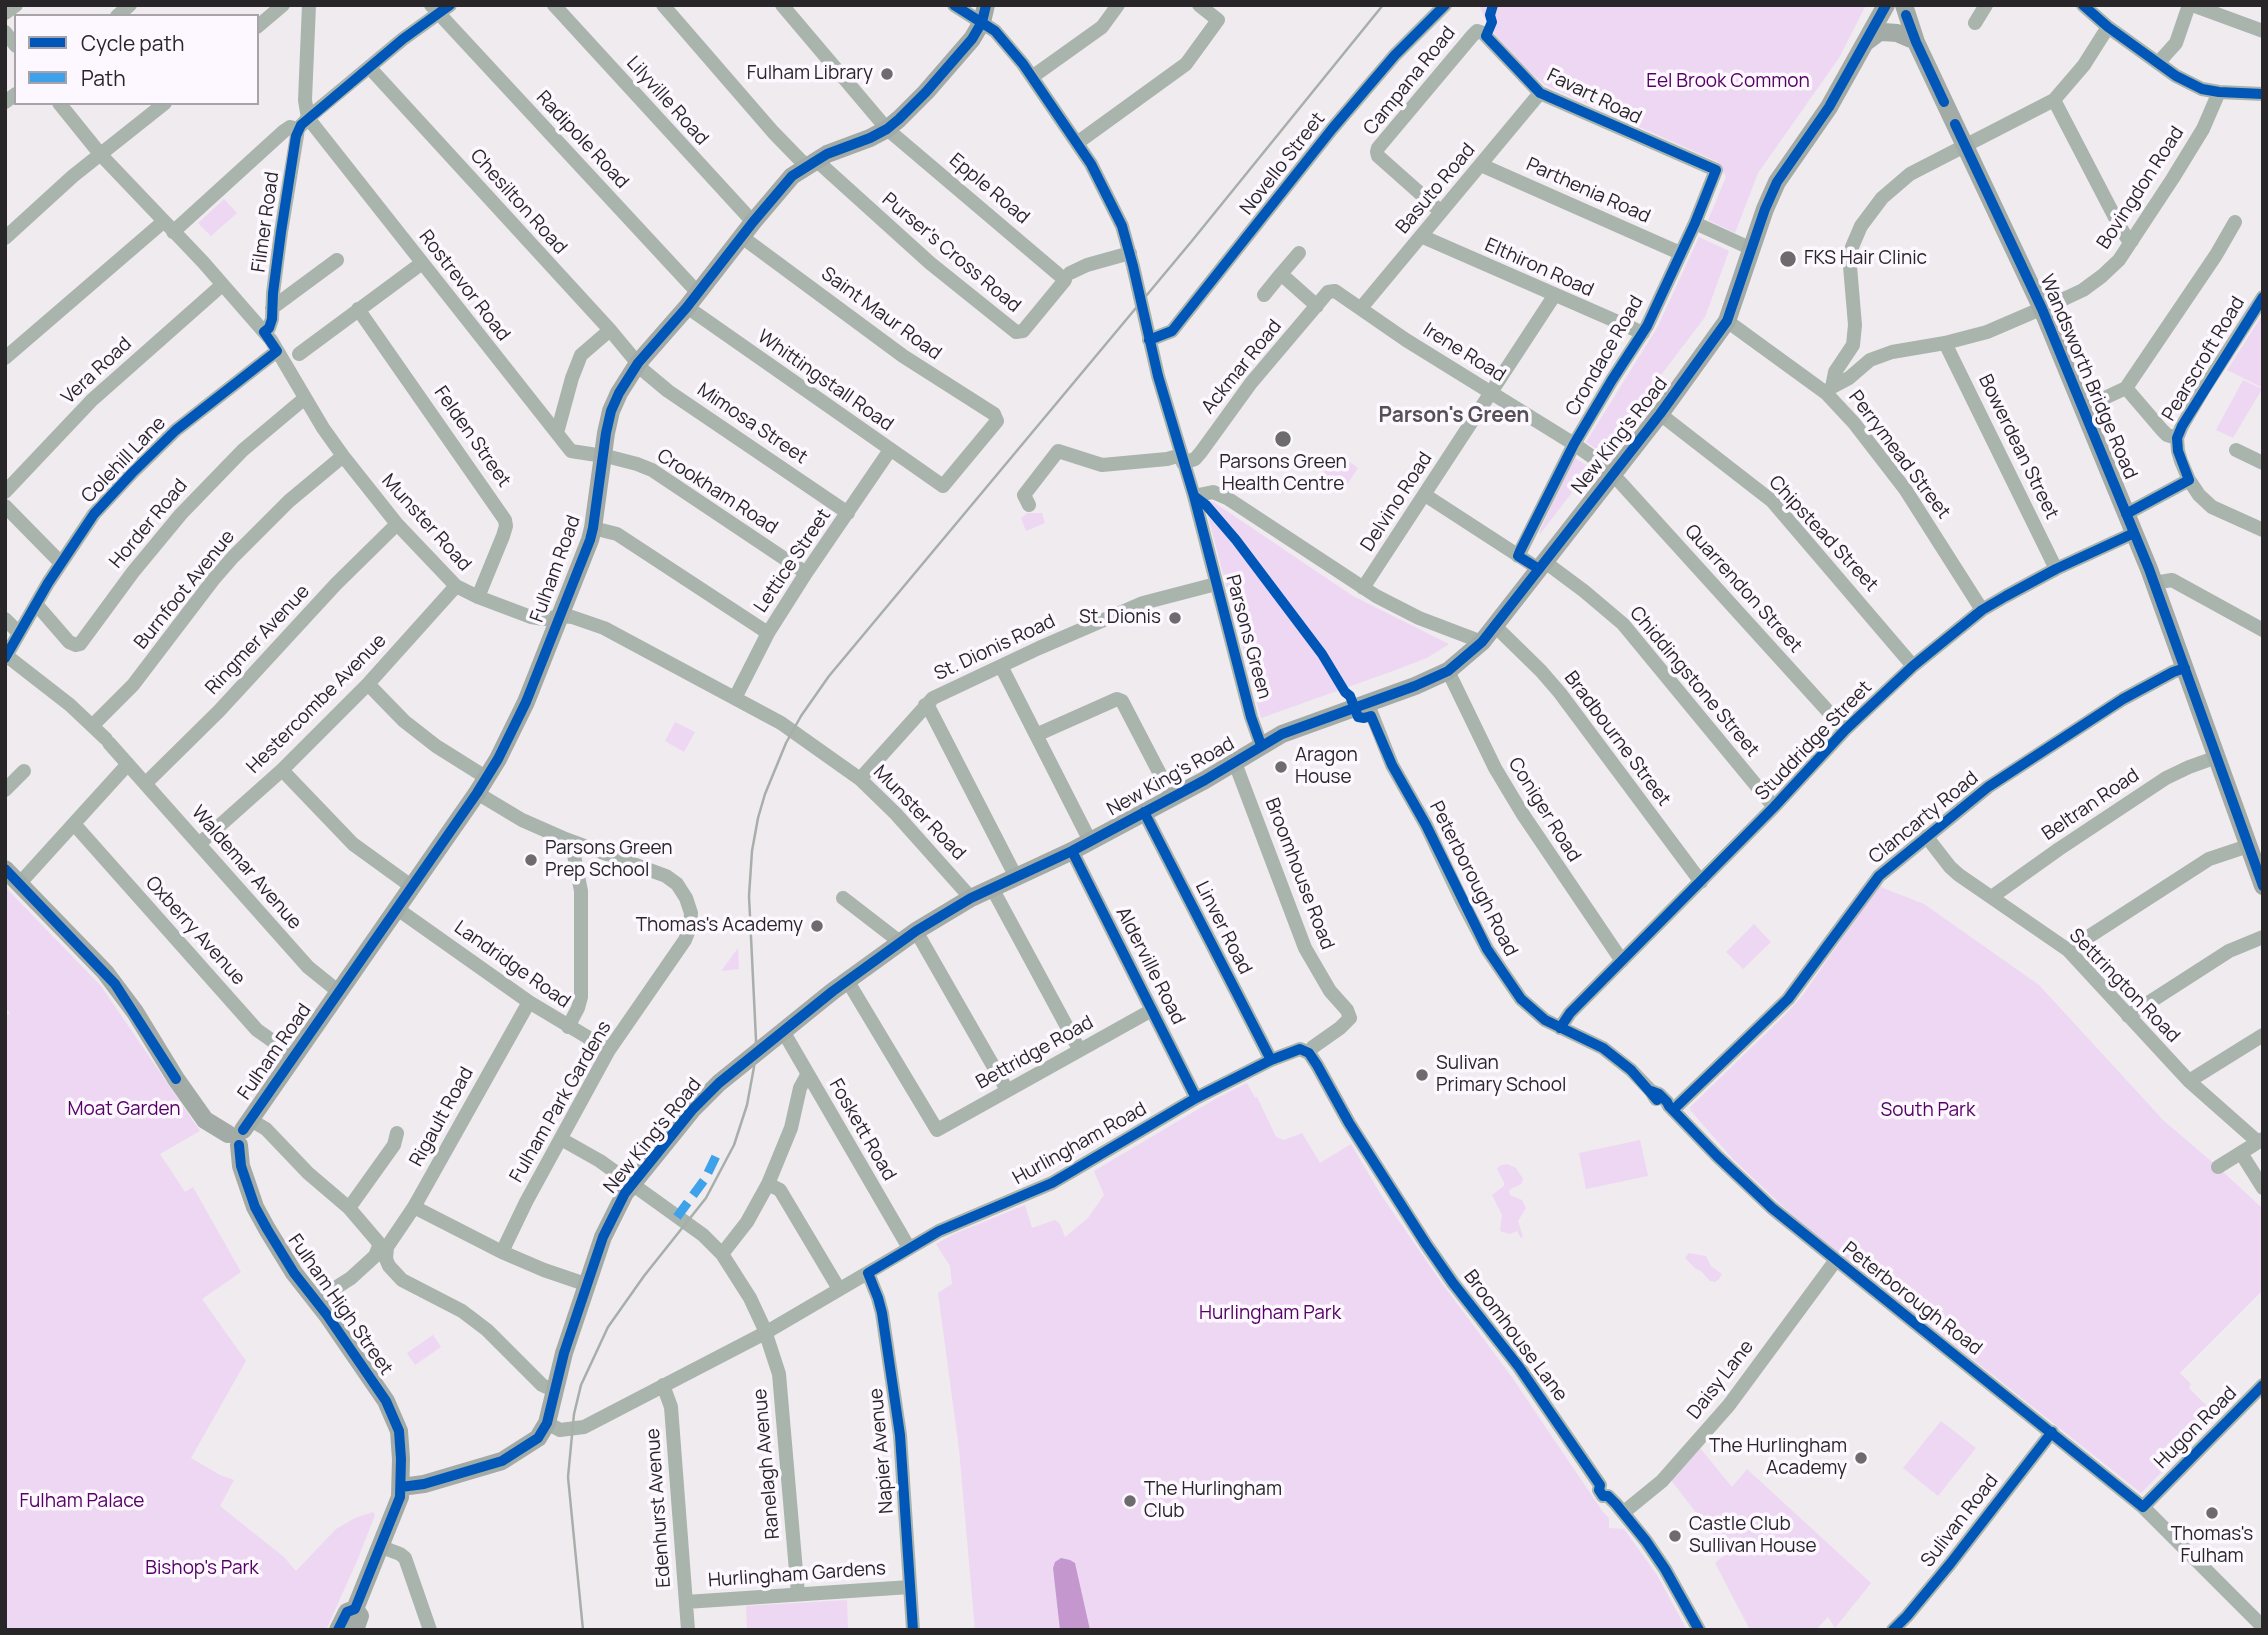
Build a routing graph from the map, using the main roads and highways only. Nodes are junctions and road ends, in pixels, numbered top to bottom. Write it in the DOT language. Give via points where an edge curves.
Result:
graph roads {
  1 [pos="1904,5"];
  2 [pos="1885,7"];
  3 [pos="984,14"];
  4 [pos="1913,41"];
  5 [pos="1866,42"];
  6 [pos="5,869"];
  7 [pos="2263,886"];
  8 [pos="240,1132"];
  9 [pos="401,1487"];
  10 [pos="355,1609"];
  11 [pos="338,1630"];
  12 [pos="355,1630"];
  1 -- 4 [label="main road"];
  2 -- 4 [label="main road"];
  2 -- 5 [label="main road, New King's Road"];
  3 -- 8 [label="main road, Fulham Road" via="972,39 887,129 792,176 638,363 611,411 593,528 517,722 482,786"];
  4 -- 5 [label="main road" via="1883,32"];
  4 -- 7 [label="main road, Wandsworth Bridge Road" via="2042,309 2154,583"];
  5 -- 9 [label="main road, New King's Road" via="1829,107 1777,182 1727,321 1482,642 1448,671 1282,734 1072,851 971,898 847,979 719,1083 615,1208 564,1353 547,1423 538,1438 502,1461"];
  6 -- 8 [label="main road" via="105,972 205,1120"];
  8 -- 9 [label="main road, Fulham High Street" via="241,1166 255,1206 279,1250 390,1409 400,1438"];
  9 -- 10 [label="main road, Fulham High Street"];
  10 -- 11 [label="main road" via="347,1612"];
  10 -- 12 [label="main road" via="360,1616"];
}
